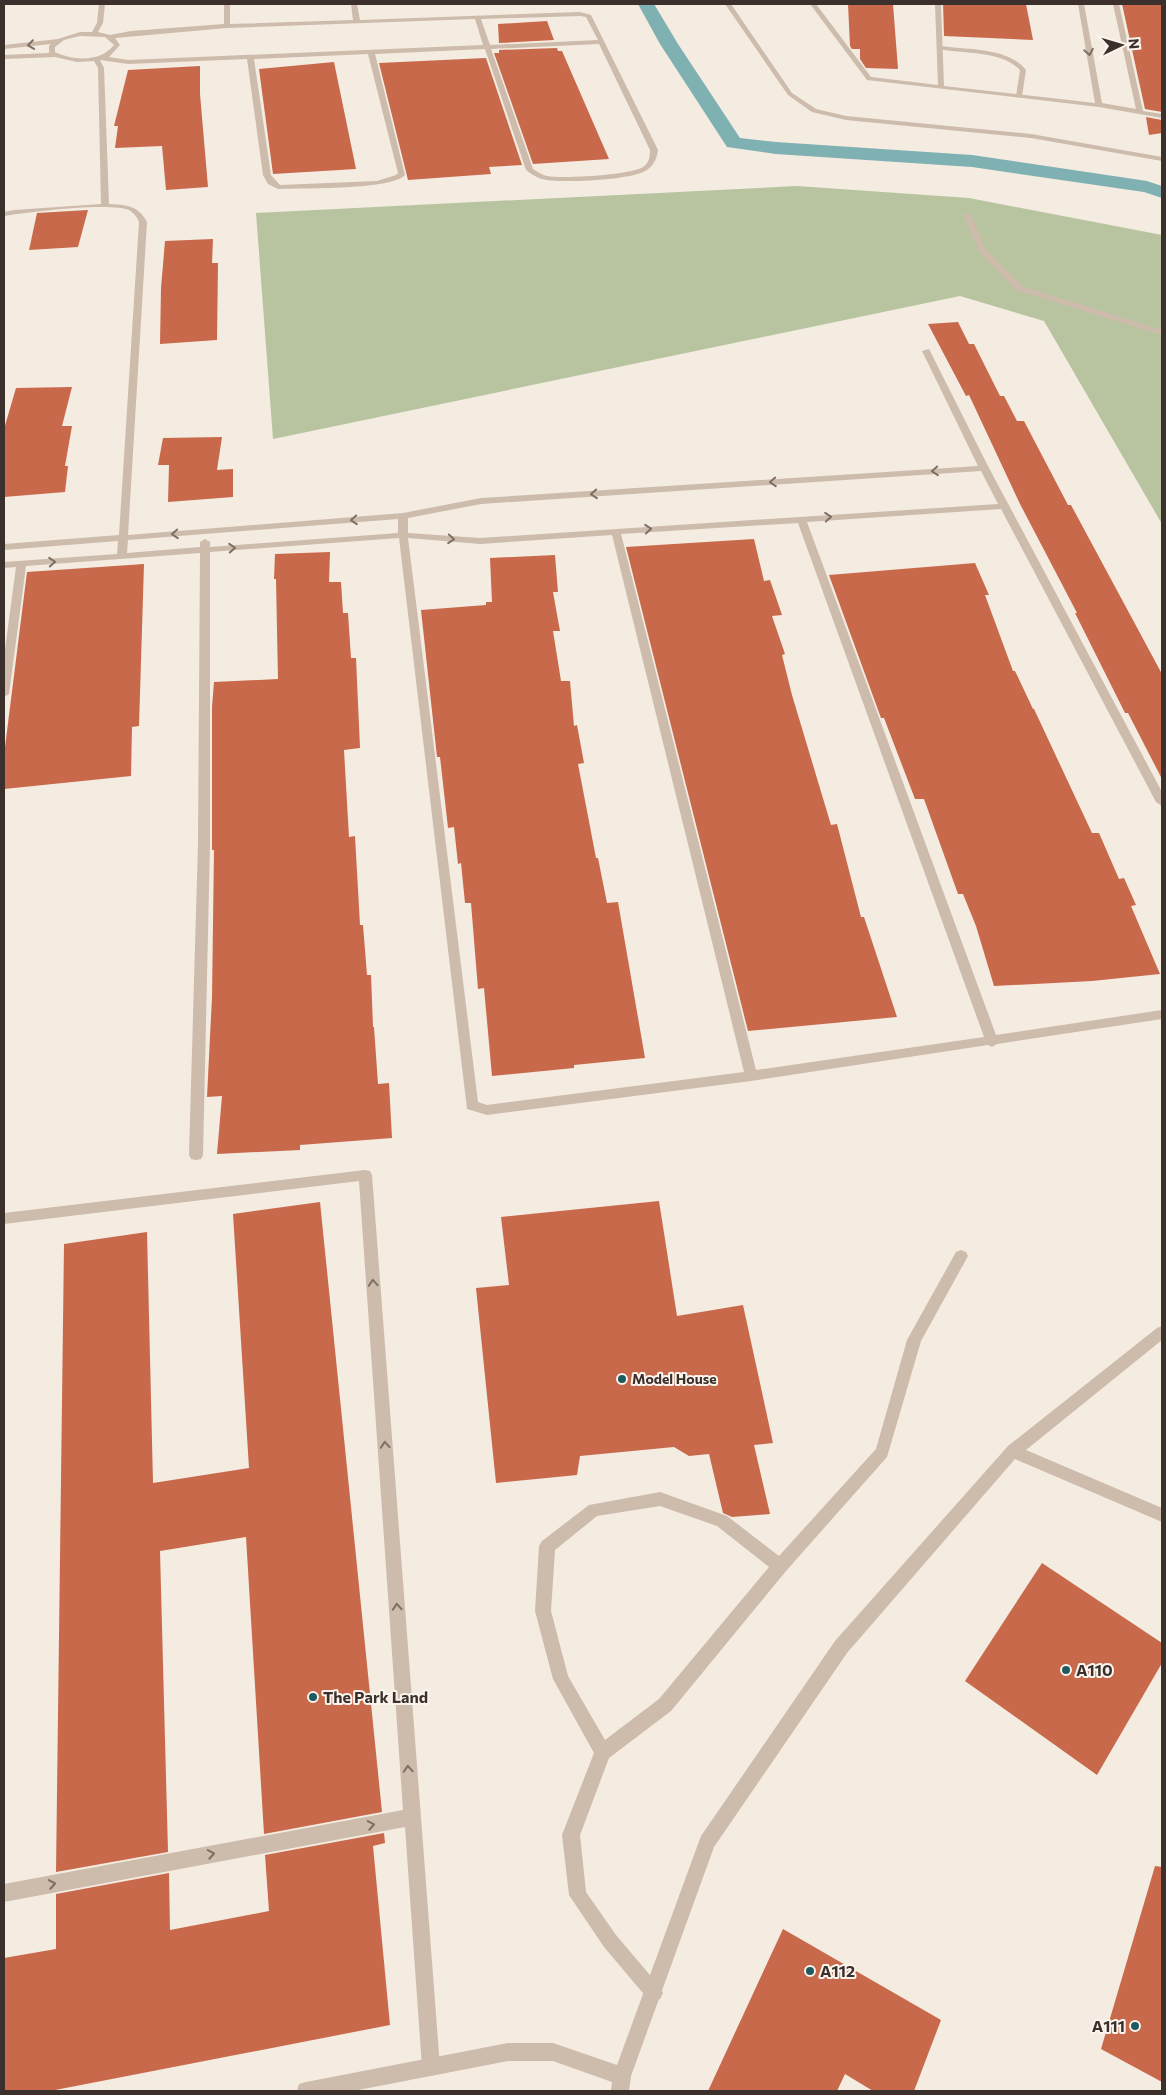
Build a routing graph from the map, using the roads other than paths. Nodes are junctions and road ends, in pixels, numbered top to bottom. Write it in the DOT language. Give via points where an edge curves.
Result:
graph roads {
  1 [pos="102,4"];
  2 [pos="227,4"];
  3 [pos="354,4"];
  4 [pos="728,4"];
  5 [pos="813,4"];
  6 [pos="938,4"];
  7 [pos="1081,4"];
  8 [pos="1116,4"];
  9 [pos="477,17"];
  10 [pos="357,22"];
  11 [pos="227,26"];
  12 [pos="94,34"];
  13 [pos="109,37"];
  14 [pos="58,41"];
  15 [pos="602,42"];
  16 [pos="4,47"];
  17 [pos="487,47"];
  18 [pos="940,48"];
  19 [pos="372,52"];
  20 [pos="55,55"];
  21 [pos="4,57"];
  22 [pos="99,57"];
  23 [pos="250,57"];
  24 [pos="941,86"];
  25 [pos="1019,96"];
  26 [pos="1099,105"];
  27 [pos="1140,111"];
  28 [pos="1162,116"];
  29 [pos="1162,159"];
  30 [pos="105,206"];
  31 [pos="4,214"];
  32 [pos="967,215"];
  33 [pos="1162,333"];
  34 [pos="926,351"];
  35 [pos="984,468"];
  36 [pos="1005,506"];
  37 [pos="403,516"];
  38 [pos="801,519"];
  39 [pos="205,532"];
  40 [pos="616,532"];
  41 [pos="403,535"];
  42 [pos="125,538"];
  43 [pos="4,547"];
  44 [pos="205,550"];
  45 [pos="122,556"];
  46 [pos="21,564"];
  47 [pos="4,566"];
  48 [pos="4,694"];
  49 [pos="1162,802"];
  50 [pos="1162,1015"];
  51 [pos="992,1042"];
  52 [pos="751,1076"];
  53 [pos="196,1155"];
  54 [pos="4,1219"];
  55 [pos="961,1256"];
  56 [pos="1162,1332"];
  57 [pos="1013,1451"];
  58 [pos="1162,1515"];
  59 [pos="780,1566"];
  60 [pos="603,1752"];
  61 [pos="412,1818"];
  62 [pos="4,1893"];
  63 [pos="654,1993"];
  64 [pos="431,2067"];
  65 [pos="621,2084"];
  66 [pos="306,2091"];
  1 -- 12 [label="street" via="100,23"];
  2 -- 11 [label="street"];
  3 -- 10 [label="street"];
  4 -- 29 [label="street" via="790,94 814,111 846,118 1031,136"];
  5 -- 24 [label="street" via="868,79"];
  6 -- 18 [label="street"];
  7 -- 26 [label="street, one-way"];
  8 -- 27 [label="street"];
  9 -- 10 [label="street"];
  9 -- 15 [label="street" via="585,14"];
  9 -- 17 [label="street"];
  10 -- 11 [label="street"];
  11 -- 13 [label="street" via="131,32"];
  12 -- 13 [label="street"];
  12 -- 14 [label="street"];
  13 -- 22 [label="street" via="117,43 116,48"];
  14 -- 16 [label="street, one-way"];
  14 -- 20 [label="street" via="51,48"];
  15 -- 17 [label="street"];
  15 -- 17 [label="street" via="654,150 649,166 642,171 549,178 530,170"];
  17 -- 19 [label="street"];
  18 -- 24 [label="street"];
  18 -- 25 [label="street" via="1015,61 1023,70"];
  19 -- 23 [label="street"];
  19 -- 23 [label="street" via="402,173 383,182 278,187 267,175"];
  20 -- 21 [label="street"];
  20 -- 22 [label="street" via="73,60"];
  22 -- 23 [label="street" via="128,62"];
  22 -- 30 [label="street"];
  24 -- 25 [label="street"];
  25 -- 26 [label="street"];
  26 -- 27 [label="street"];
  27 -- 28 [label="street"];
  30 -- 31 [label="street"];
  30 -- 42 [label="street" via="132,209 143,222"];
  32 -- 33 [label="street" via="983,251 1018,288"];
  34 -- 35 [label="street"];
  35 -- 36 [label="street"];
  35 -- 37 [label="street, one-way" via="481,501"];
  38 -- 36 [label="street, one-way"];
  36 -- 49 [label="street"];
  37 -- 39 [label="street, one-way"];
  37 -- 41 [label="street"];
  40 -- 38 [label="street, one-way"];
  38 -- 51 [label="street"];
  39 -- 42 [label="street, one-way"];
  39 -- 44 [label="street"];
  41 -- 40 [label="street, one-way" via="480,541"];
  40 -- 52 [label="street"];
  44 -- 41 [label="street, one-way"];
  41 -- 52 [label="street" via="472,1105 487,1110"];
  42 -- 43 [label="street"];
  42 -- 45 [label="street"];
  44 -- 45 [label="street"];
  44 -- 53 [label="street" via="204,842"];
  46 -- 45 [label="street, one-way"];
  46 -- 47 [label="street"];
  46 -- 48 [label="street"];
  50 -- 51 [label="street"];
  51 -- 52 [label="street"];
  61 -- 54 [label="street, one-way" via="365,1175"];
  55 -- 59 [label="street" via="914,1340 882,1452"];
  56 -- 57 [label="street"];
  57 -- 58 [label="street"];
  57 -- 63 [label="street" via="841,1646 706,1842"];
  59 -- 60 [label="street" via="665,1705"];
  59 -- 60 [label="street" via="722,1521 660,1498 594,1510 547,1546 543,1611 561,1679"];
  60 -- 63 [label="street" via="571,1835 578,1895 610,1941"];
  62 -- 61 [label="street, one-way"];
  61 -- 64 [label="street"];
  63 -- 65 [label="street"];
  64 -- 65 [label="street" via="508,2052 553,2052"];
  64 -- 66 [label="street"];
}
